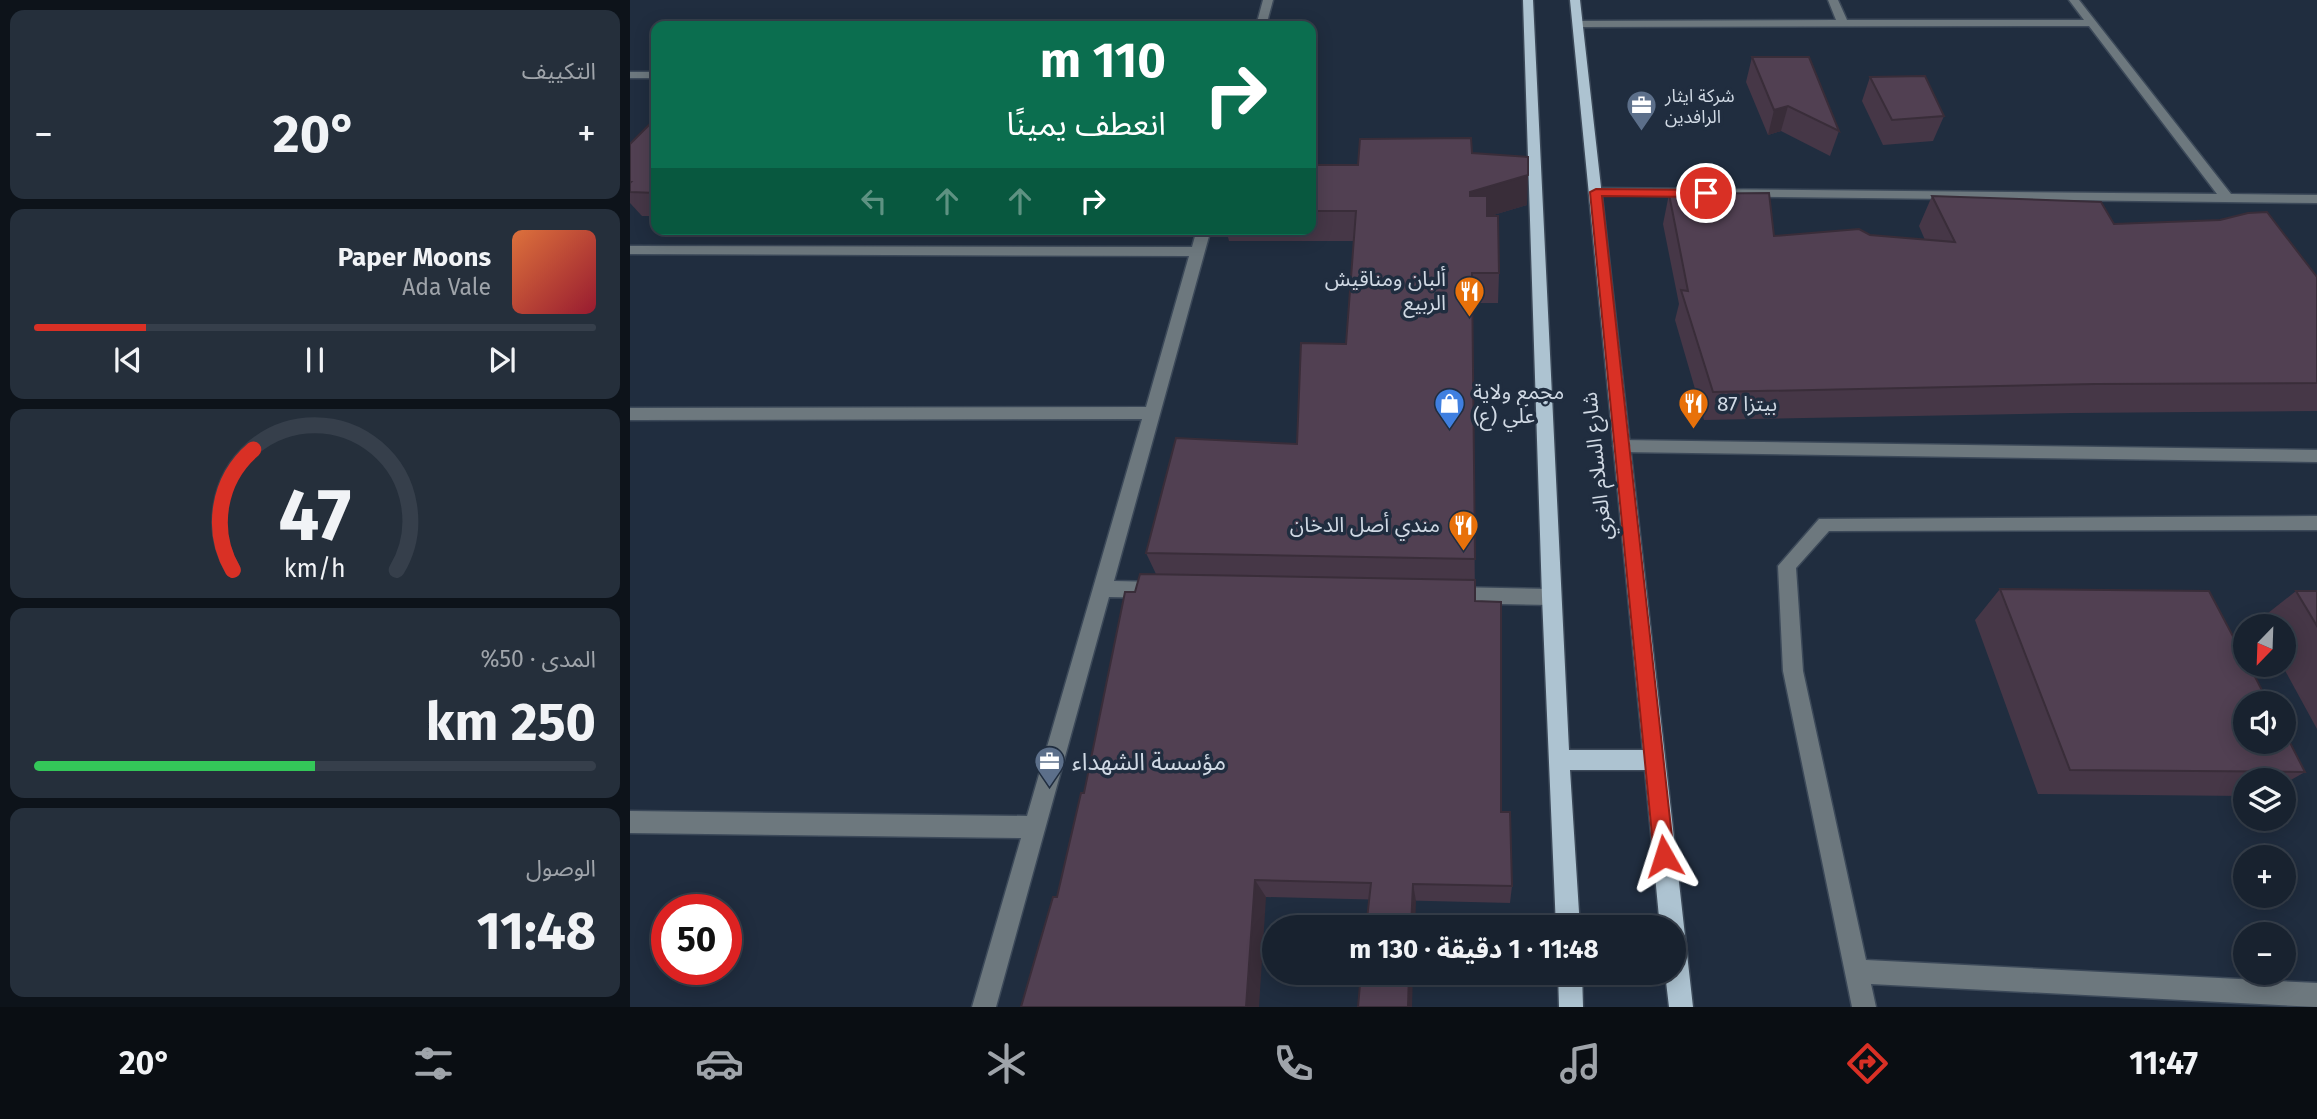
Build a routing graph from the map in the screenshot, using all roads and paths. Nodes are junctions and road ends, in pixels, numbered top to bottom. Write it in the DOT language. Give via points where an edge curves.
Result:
graph roads {
  1 [pos="1268,0"];
  2 [pos="1528,0"];
  3 [pos="1575,0"];
  4 [pos="1833,0"];
  5 [pos="2074,0"];
  6 [pos="1262,21"];
  7 [pos="1843,23"];
  8 [pos="2093,23"];
  9 [pos="1578,24"];
  10 [pos="630,75"];
  11 [pos="651,75"];
  12 [pos="1596,192"];
  13 [pos="2227,198"];
  14 [pos="2317,199"];
  15 [pos="1202,235"];
  16 [pos="630,250"];
  17 [pos="1197,252"];
  18 [pos="1152,413"];
  19 [pos="630,414"];
  20 [pos="1621,446"];
  21 [pos="2317,456"];
  22 [pos="2317,523"];
  23 [pos="1102,589"];
  24 [pos="1170,590"];
  25 [pos="1428,595"];
  26 [pos="1550,597"];
  27 [pos="1560,760"];
  28 [pos="1653,761"];
  29 [pos="630,822"];
  30 [pos="1035,827"];
  31 [pos="1567,915"];
  32 [pos="1671,915"];
  33 [pos="1856,971"];
  34 [pos="1570,985"];
  35 [pos="1679,985"];
  36 [pos="2317,995"];
  37 [pos="984,1007"];
  38 [pos="1571,1007"];
  39 [pos="1682,1007"];
  40 [pos="1864,1007"];
  1 -- 6 [label="street"];
  2 -- 26 [label="main road"];
  3 -- 9 [label="main road, شارع السلام الغري"];
  4 -- 7 [label="street"];
  5 -- 8 [label="street"];
  7 -- 8 [label="street"];
  7 -- 9 [label="street"];
  8 -- 13 [label="street"];
  9 -- 12 [label="main road, شارع السلام الغري"];
  10 -- 11 [label="street"];
  12 -- 13 [label="street"];
  12 -- 20 [label="main road, شارع السلام الغري"];
  13 -- 14 [label="street"];
  15 -- 17 [label="street"];
  16 -- 17 [label="street"];
  17 -- 18 [label="street"];
  18 -- 19 [label="street"];
  18 -- 23 [label="street"];
  20 -- 21 [label="street"];
  20 -- 28 [label="main road, شارع السلام الغري"];
  22 -- 33 [label="street" via="1825,524 1787,566 1793,671"];
  23 -- 24 [label="street"];
  23 -- 30 [label="street"];
  25 -- 26 [label="street"];
  26 -- 27 [label="main road"];
  27 -- 28 [label="main road"];
  27 -- 31 [label="main road"];
  28 -- 32 [label="main road, شارع السلام الغري"];
  29 -- 30 [label="street"];
  30 -- 37 [label="street"];
  33 -- 36 [label="street"];
  33 -- 40 [label="street"];
  34 -- 38 [label="main road"];
  35 -- 39 [label="main road, شارع السلام الغري"];
}
